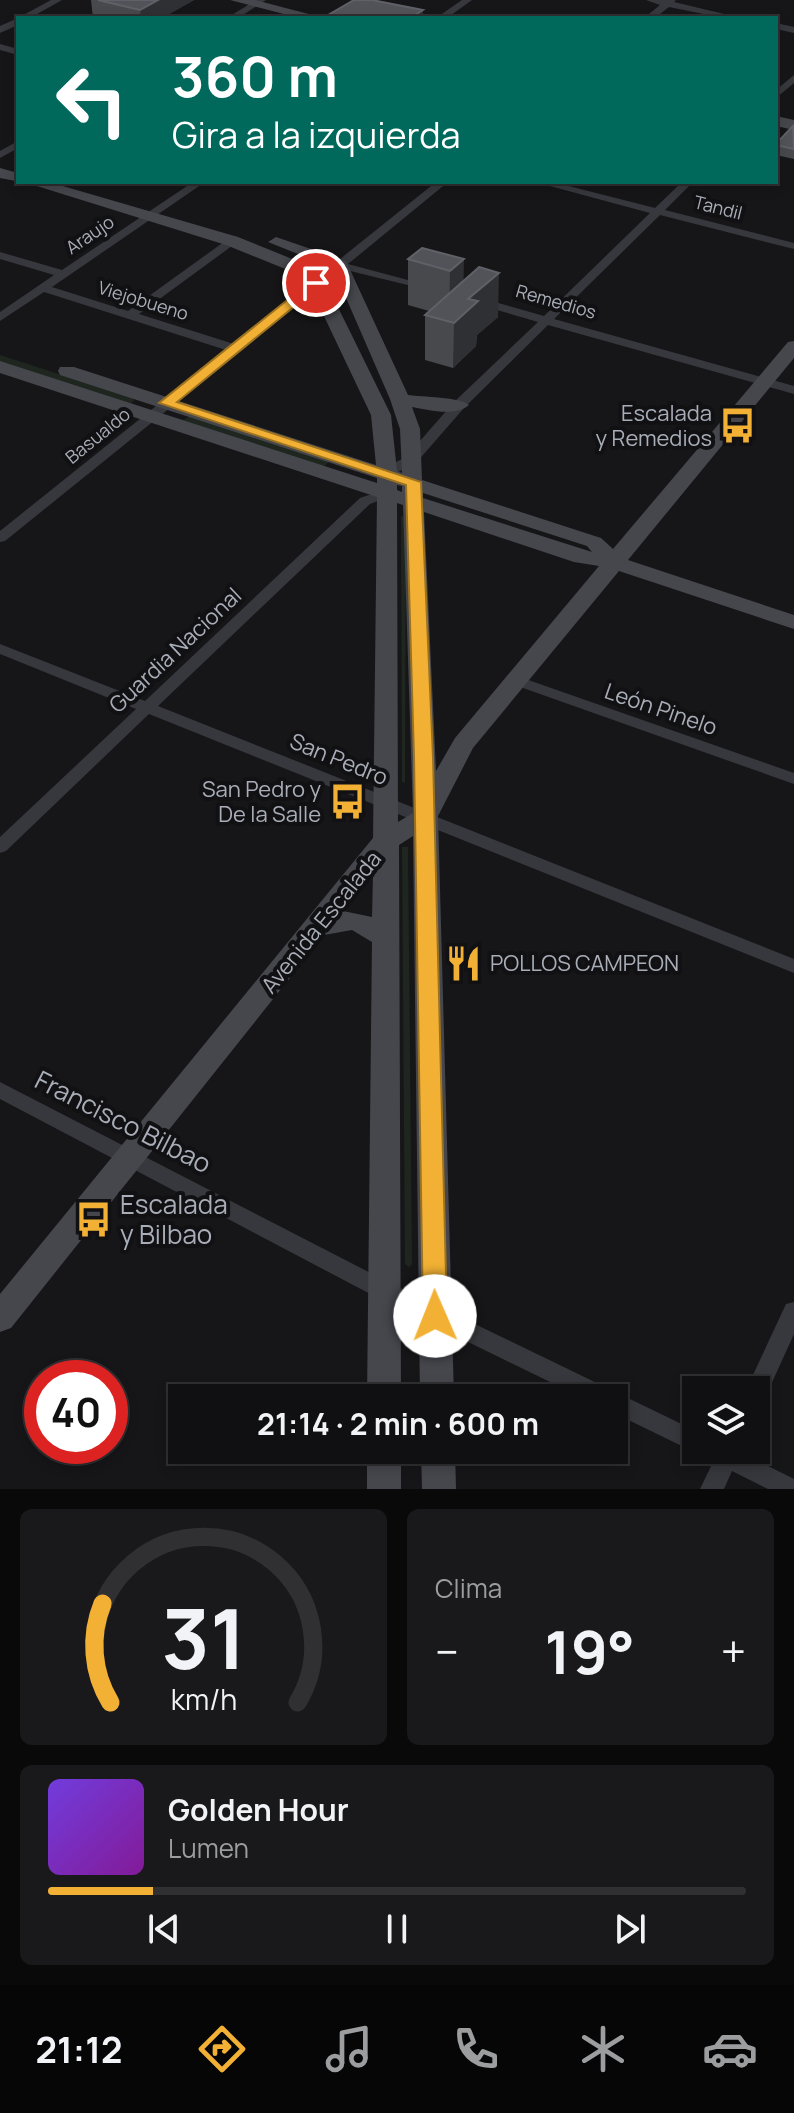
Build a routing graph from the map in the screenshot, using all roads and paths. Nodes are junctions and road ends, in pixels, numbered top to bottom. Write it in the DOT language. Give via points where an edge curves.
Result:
graph roads {
  1 [pos="58,0"];
  2 [pos="237,0"];
  3 [pos="468,0"];
  4 [pos="650,0"];
  5 [pos="258,2"];
  6 [pos="669,2"];
  7 [pos="26,16"];
  8 [pos="235,16"];
  9 [pos="310,16"];
  10 [pos="444,16"];
  11 [pos="652,16"];
  12 [pos="728,16"];
  13 [pos="794,78"];
  14 [pos="778,93"];
  15 [pos="41,184"];
  16 [pos="83,184"];
  17 [pos="197,184"];
  18 [pos="441,184"];
  19 [pos="548,184"];
  20 [pos="686,184"];
  21 [pos="157,211"];
  22 [pos="658,211"];
  23 [pos="232,241"];
  24 [pos="794,246"];
  25 [pos="0,255"];
  26 [pos="340,265"];
  27 [pos="63,274"];
  28 [pos="316,283"];
  29 [pos="43,288"];
  30 [pos="447,292"];
  31 [pos="461,296"];
  32 [pos="129,316"];
  33 [pos="0,317"];
  34 [pos="545,320"];
  35 [pos="794,346"];
  36 [pos="233,348"];
  37 [pos="0,350"];
  38 [pos="0,367"];
  39 [pos="763,382"];
  40 [pos="794,390"];
  41 [pos="400,399"];
  42 [pos="459,405"];
  43 [pos="159,410"];
  44 [pos="411,460"];
  45 [pos="386,482"];
  46 [pos="414,492"];
  47 [pos="0,538"];
  48 [pos="614,562"];
  49 [pos="794,622"];
  50 [pos="0,649"];
  51 [pos="514,680"];
  52 [pos="146,708"];
  53 [pos="794,779"];
  54 [pos="384,803"];
  55 [pos="424,818"];
  56 [pos="384,842"];
  57 [pos="0,847"];
  58 [pos="316,928"];
  59 [pos="384,937"];
  60 [pos="794,966"];
  61 [pos="0,1090"];
  62 [pos="131,1157"];
  63 [pos="383,1290"];
  64 [pos="794,1311"];
  65 [pos="435,1316"];
  66 [pos="0,1318"];
  67 [pos="764,1376"];
  68 [pos="384,1384"];
  69 [pos="437,1384"];
  70 [pos="576,1384"];
  71 [pos="628,1409"];
  72 [pos="682,1435"];
  73 [pos="384,1464"];
  74 [pos="438,1464"];
  75 [pos="719,1464"];
  76 [pos="745,1464"];
  77 [pos="384,1489"];
  78 [pos="439,1489"];
  79 [pos="712,1489"];
  80 [pos="791,1489"];
  1 -- 7 [label="street"];
  2 -- 5 [label="street"];
  3 -- 10 [label="street"];
  4 -- 6 [label="street"];
  5 -- 8 [label="street"];
  5 -- 9 [label="street"];
  6 -- 11 [label="street"];
  6 -- 12 [label="street"];
  13 -- 14 [label="street"];
  15 -- 21 [label="street"];
  16 -- 21 [label="street"];
  17 -- 21 [label="street, Araujo"];
  18 -- 26 [label="street, Basualdo"];
  19 -- 22 [label="street, Tandil"];
  20 -- 22 [label="street, Guardia Nacional"];
  21 -- 23 [label="street"];
  21 -- 26 [label="street"];
  21 -- 27 [label="street, Araujo"];
  22 -- 24 [label="street, Tandil"];
  22 -- 34 [label="street, Guardia Nacional"];
  23 -- 28 [label="street" via="288,261"];
  23 -- 32 [label="street"];
  25 -- 27 [label="street"];
  26 -- 28 [label="street, Basualdo"];
  26 -- 30 [label="street"];
  26 -- 41 [label="street"];
  27 -- 29 [label="street, Araujo"];
  28 -- 36 [label="street, Basualdo"];
  28 -- 45 [label="street" via="381,415"];
  29 -- 32 [label="street, Viejobueno"];
  29 -- 33 [label="street, Araujo"];
  31 -- 34 [label="street, Remedios"];
  32 -- 36 [label="street, Viejobueno"];
  34 -- 39 [label="street, Remedios"];
  34 -- 42 [label="street, Guardia Nacional"];
  35 -- 39 [label="street"];
  36 -- 43 [label="street, Basualdo"];
  37 -- 43 [label="street"];
  38 -- 43 [label="street"];
  39 -- 40 [label="street, Remedios"];
  39 -- 48 [label="street"];
  41 -- 42 [label="street"];
  41 -- 44 [label="street" via="410,429"];
  42 -- 44 [label="street, Guardia Nacional"];
  43 -- 45 [label="street"];
  43 -- 47 [label="street, Basualdo"];
  44 -- 45 [label="street, Guardia Nacional"];
  44 -- 46 [label="street"];
  45 -- 46 [label="street"];
  45 -- 52 [label="street, Guardia Nacional"];
  45 -- 54 [label="street"];
  46 -- 48 [label="street" via="582,557"];
  46 -- 55 [label="street"];
  48 -- 49 [label="street"];
  48 -- 51 [label="street"];
  50 -- 52 [label="street, San Pedro"];
  51 -- 53 [label="street, León Pinelo"];
  51 -- 55 [label="street" via="463,744"];
  52 -- 54 [label="street, San Pedro"];
  52 -- 57 [label="street, Guardia Nacional"];
  54 -- 55 [label="street, San Pedro"];
  54 -- 56 [label="street"];
  55 -- 56 [label="street, Avenida Escalada"];
  55 -- 60 [label="street, San Pedro"];
  55 -- 65 [label="street"];
  56 -- 58 [label="street, Avenida Escalada"];
  56 -- 59 [label="street"];
  58 -- 59 [label="street" via="358,921"];
  58 -- 62 [label="street, Avenida Escalada"];
  59 -- 63 [label="street"];
  61 -- 62 [label="street, Francisco Bilbao"];
  62 -- 63 [label="street, Francisco Bilbao"];
  62 -- 66 [label="street, Avenida Escalada"];
  63 -- 65 [label="street, Francisco Bilbao"];
  63 -- 68 [label="street"];
  64 -- 67 [label="street"];
  65 -- 69 [label="street"];
  65 -- 70 [label="street, Francisco Bilbao"];
  71 -- 72 [label="street"];
  73 -- 77 [label="street"];
  74 -- 78 [label="street"];
  75 -- 79 [label="street"];
  76 -- 80 [label="street"];
}
